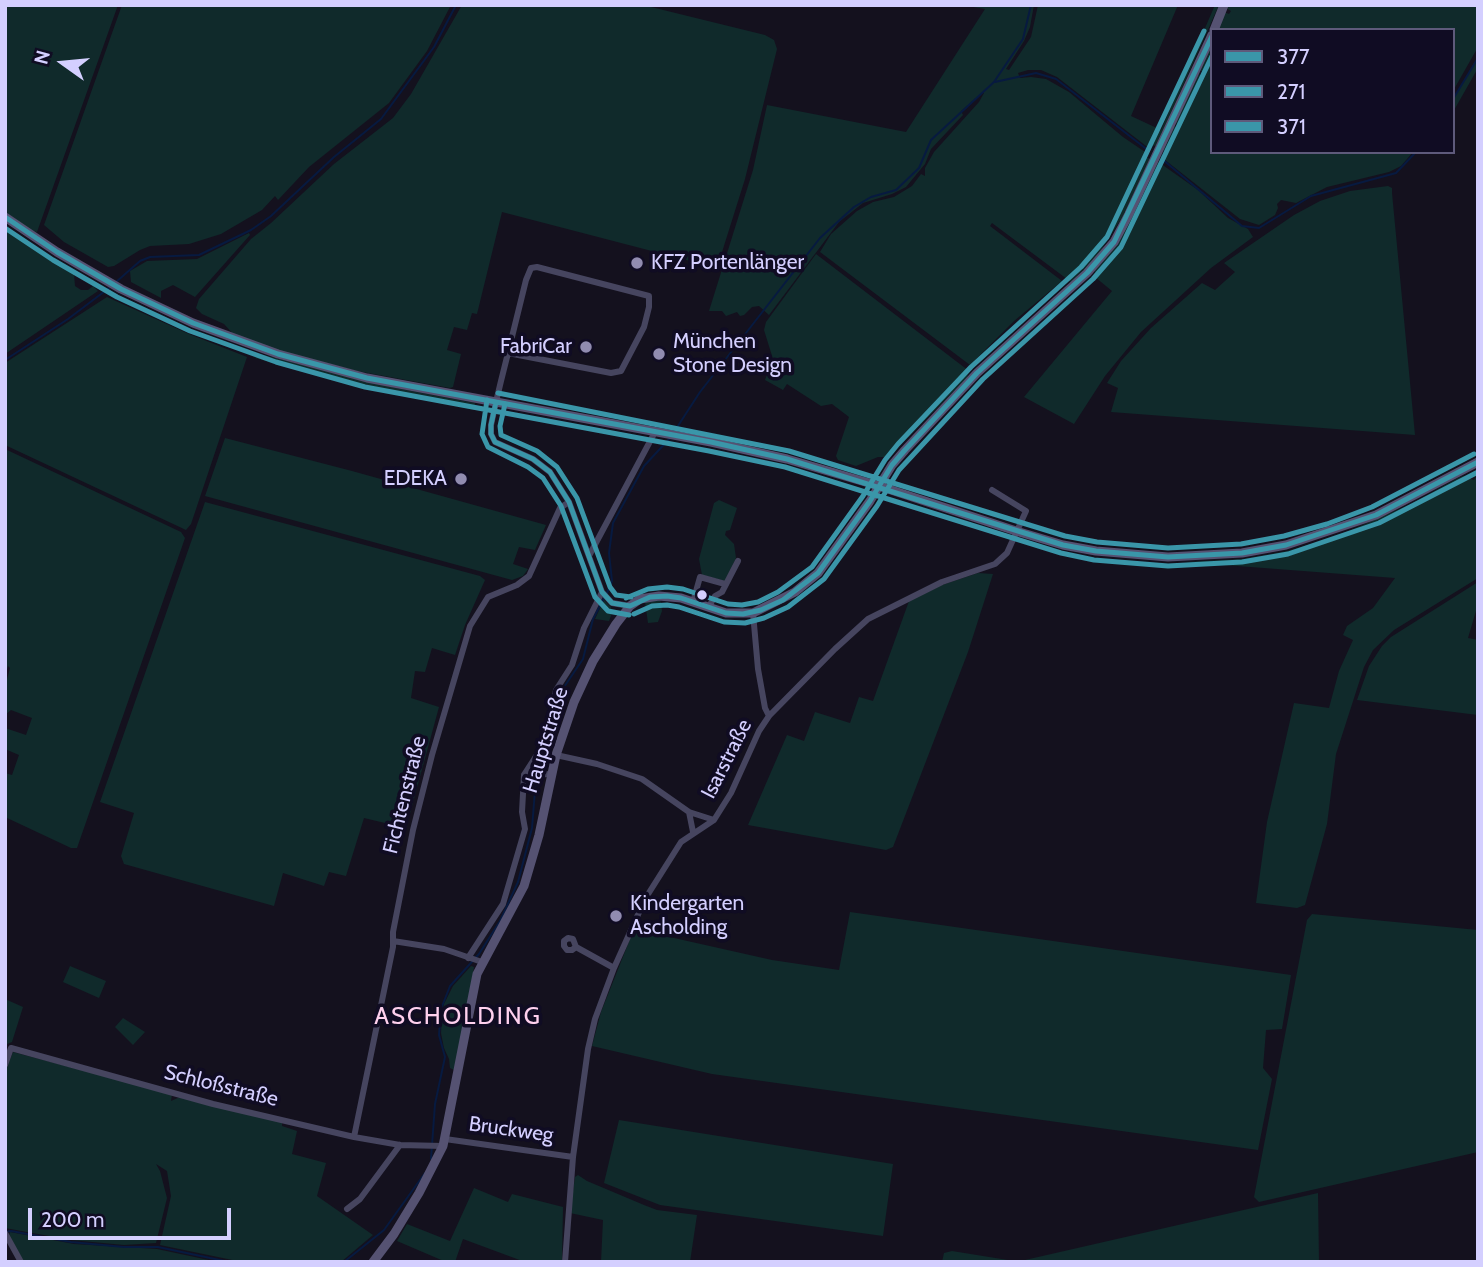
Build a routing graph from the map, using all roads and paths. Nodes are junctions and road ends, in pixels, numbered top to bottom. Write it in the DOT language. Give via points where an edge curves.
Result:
graph roads {
  1 [pos="1224,5"];
  2 [pos="1215,28"];
  3 [pos="1210,39"];
  4 [pos="5,217"];
  5 [pos="508,353"];
  6 [pos="496,402"];
  7 [pos="660,433"];
  8 [pos="1478,462"];
  9 [pos="879,486"];
  10 [pos="992,490"];
  11 [pos="569,502"];
  12 [pos="1016,531"];
  13 [pos="590,554"];
  14 [pos="737,561"];
  15 [pos="725,584"];
  16 [pos="606,597"];
  17 [pos="692,602"];
  18 [pos="630,606"];
  19 [pos="708,608"];
  20 [pos="753,612"];
  21 [pos="621,617"];
  22 [pos="769,716"];
  23 [pos="556,755"];
  24 [pos="546,774"];
  25 [pos="524,775"];
  26 [pos="689,812"];
  27 [pos="714,820"];
  28 [pos="693,832"];
  29 [pos="393,941"];
  30 [pos="576,947"];
  31 [pos="475,960"];
  32 [pos="614,968"];
  33 [pos="5,1065"];
  34 [pos="354,1137"];
  35 [pos="438,1144"];
  36 [pos="400,1145"];
  37 [pos="573,1157"];
  38 [pos="346,1209"];
  39 [pos="6,1234"];
  40 [pos="375,1261"];
  41 [pos="22,1262"];
  42 [pos="565,1262"];
  1 -- 2 [label="main road"];
  3 -- 9 [label="main road" via="1114,242 936,416"];
  4 -- 6 [label="main road" via="106,281 193,323 278,354 367,378"];
  5 -- 5 [label="street" via="531,268 649,296 644,327 621,371 611,373"];
  5 -- 6 [label="street"];
  6 -- 7 [label="main road"];
  6 -- 11 [label="street" via="491,425 495,442 539,462"];
  7 -- 9 [label="main road" via="787,459"];
  7 -- 13 [label="street"];
  8 -- 12 [label="main road" via="1376,515 1329,533 1242,553 1135,555 1072,547"];
  9 -- 12 [label="main road"];
  9 -- 20 [label="main road" via="818,573 789,596"];
  10 -- 12 [label="street" via="1026,511"];
  11 -- 13 [label="street"];
  11 -- 29 [label="street, Fichtenstraße" via="560,508 528,576 488,597 470,626 413,830"];
  12 -- 22 [label="street, Isarstraße" via="1007,553 995,564 942,582 867,619"];
  13 -- 16 [label="street"];
  14 -- 15 [label="street"];
  15 -- 17 [label="street" via="700,577"];
  15 -- 19 [label="street"];
  16 -- 18 [label="street"];
  16 -- 21 [label="street"];
  16 -- 25 [label="street" via="584,628 572,665 556,690 544,744"];
  17 -- 18 [label="main road" via="659,596"];
  17 -- 19 [label="main road"];
  18 -- 21 [label="main road, Hauptstraße"];
  19 -- 20 [label="main road" via="734,614"];
  20 -- 22 [label="street" via="758,669"];
  21 -- 23 [label="main road, Hauptstraße" via="583,679"];
  22 -- 27 [label="street, Isarstraße"];
  23 -- 24 [label="main road, Hauptstraße"];
  23 -- 26 [label="street" via="642,779"];
  24 -- 25 [label="street"];
  24 -- 31 [label="main road, Hauptstraße" via="539,835 524,886"];
  25 -- 31 [label="street" via="525,829 503,904"];
  26 -- 27 [label="street"];
  26 -- 28 [label="street"];
  27 -- 28 [label="street, Isarstraße"];
  28 -- 32 [label="street, Isarstraße" via="675,850 645,899"];
  29 -- 31 [label="street" via="444,949"];
  29 -- 34 [label="street, Fichtenstraße"];
  30 -- 32 [label="street"];
  31 -- 35 [label="main road, Hauptstraße" via="475,982"];
  32 -- 37 [label="street, Isarstraße" via="588,1049"];
  33 -- 34 [label="street, Schloßstraße" via="11,1048"];
  34 -- 36 [label="street, Schloßstraße"];
  35 -- 36 [label="street, Schloßstraße"];
  35 -- 37 [label="street, Bruckweg"];
  35 -- 40 [label="main road, Hauptstraße" via="407,1214"];
  36 -- 38 [label="street" via="360,1199"];
  37 -- 42 [label="street, Isarstraße"];
  39 -- 41 [label="street"];
}
